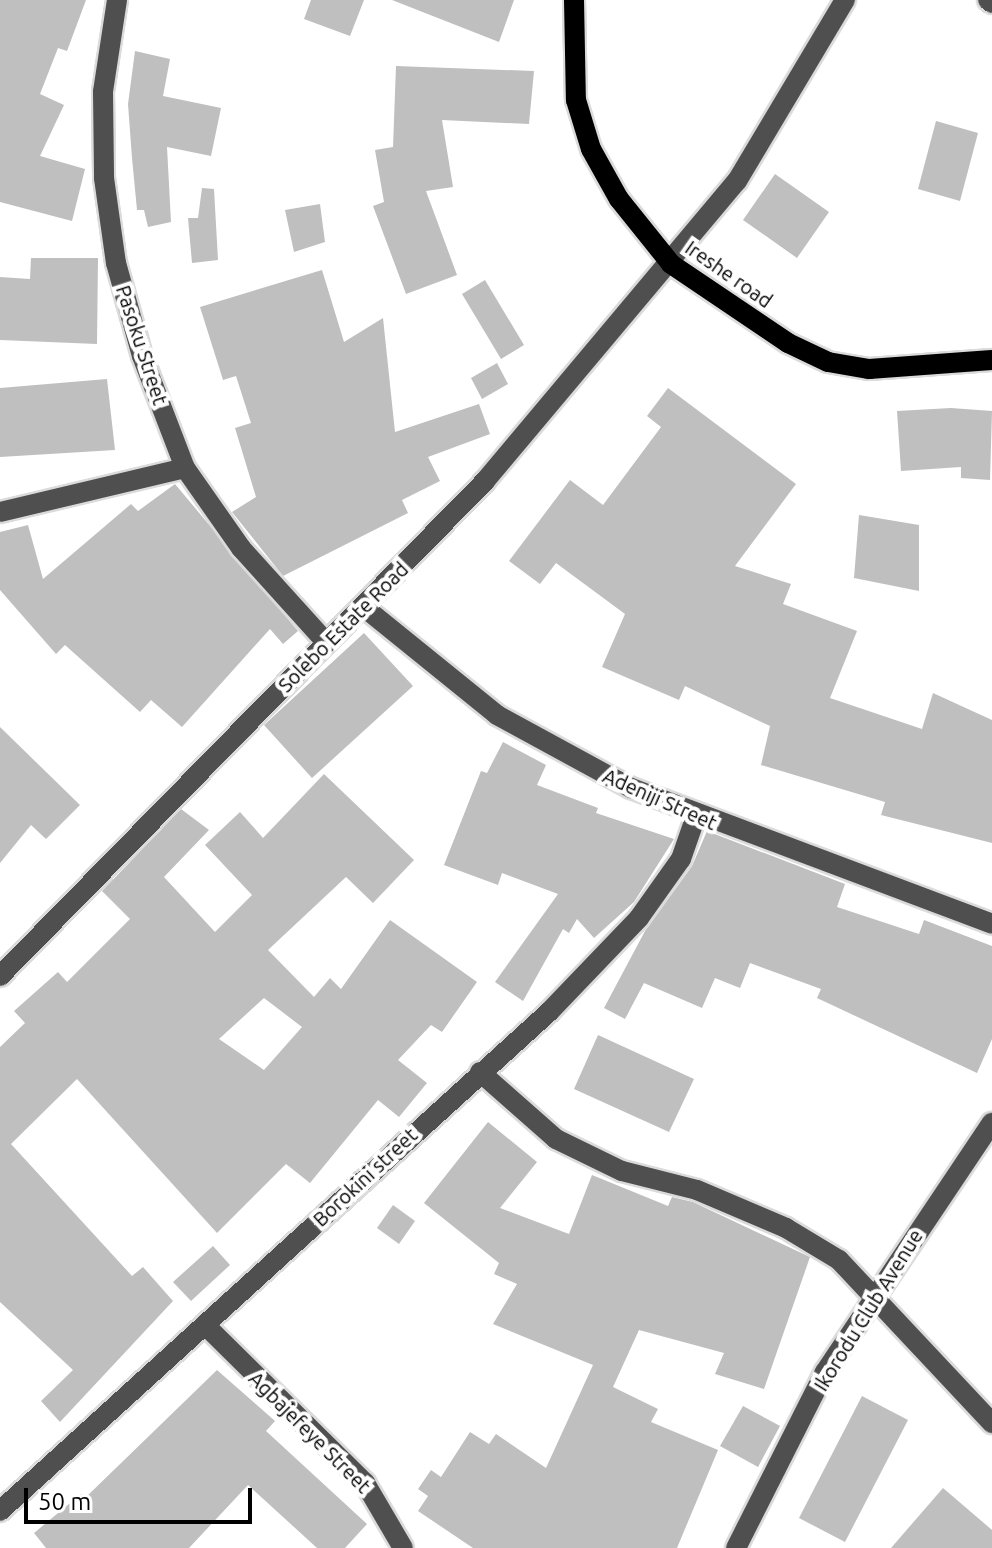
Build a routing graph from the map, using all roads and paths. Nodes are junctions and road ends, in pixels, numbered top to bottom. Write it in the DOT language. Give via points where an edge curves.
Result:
graph roads {
  1 [pos="117,0"];
  2 [pos="574,0"];
  3 [pos="845,0"];
  4 [pos="671,264"];
  5 [pos="992,360"];
  6 [pos="185,468"];
  7 [pos="0,512"];
  8 [pos="365,608"];
  9 [pos="324,640"];
  10 [pos="696,816"];
  11 [pos="992,924"];
  12 [pos="0,976"];
  13 [pos="480,1072"];
  14 [pos="992,1123"];
  15 [pos="873,1295"];
  16 [pos="205,1325"];
  17 [pos="992,1423"];
  18 [pos="0,1511"];
  19 [pos="403,1548"];
  20 [pos="736,1548"];
  1 -- 6 [label="street, Pasoku Street" via="103,92 104,178 116,263"];
  2 -- 4 [label="main road, Ireshe road" via="576,100 591,149 619,199"];
  3 -- 4 [label="street, Solebo Estate Road" via="737,181"];
  4 -- 5 [label="main road, Ireshe road" via="788,343 828,362 869,369"];
  4 -- 8 [label="street, Solebo Estate Road" via="485,481"];
  6 -- 7 [label="street"];
  6 -- 9 [label="street, Pasoku Street" via="241,548"];
  8 -- 9 [label="street, Solebo Estate Road"];
  8 -- 10 [label="street, Adeniji Street" via="497,715"];
  9 -- 12 [label="street, Solebo Estate Road"];
  10 -- 11 [label="street, Adeniji Street"];
  10 -- 13 [label="street, Borokini street" via="681,859 639,918 549,1012"];
  13 -- 15 [label="street" via="556,1139 622,1171 697,1190 786,1228 839,1260"];
  13 -- 16 [label="street, Borokini street"];
  14 -- 15 [label="street, Ikorodu Club Avenue"];
  15 -- 17 [label="street"];
  15 -- 20 [label="street, Ikorodu Club Avenue" via="825,1372"];
  16 -- 18 [label="street, Borokini street"];
  16 -- 19 [label="street, Agbajefeye Street" via="365,1483"];
}
